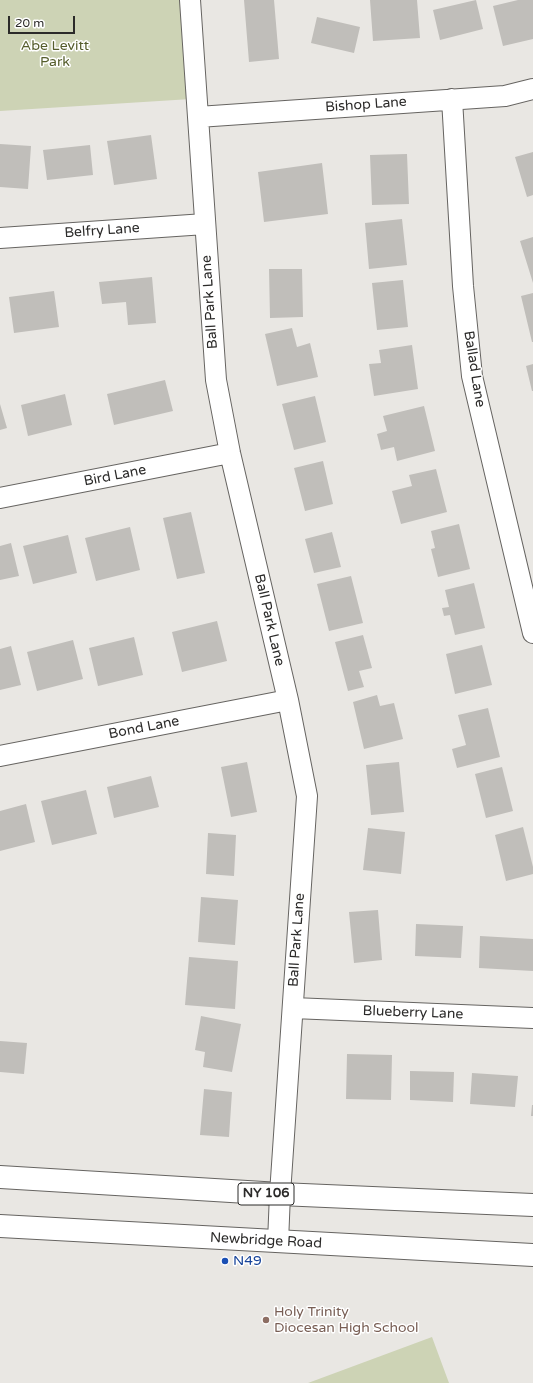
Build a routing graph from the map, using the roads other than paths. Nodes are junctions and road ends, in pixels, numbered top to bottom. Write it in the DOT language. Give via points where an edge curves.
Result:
graph roads {
  1 [pos="190,0"];
  2 [pos="533,89"];
  3 [pos="452,99"];
  4 [pos="198,117"];
  5 [pos="205,224"];
  6 [pos="0,238"];
  7 [pos="230,453"];
  8 [pos="0,498"];
  9 [pos="533,633"];
  10 [pos="288,700"];
  11 [pos="0,756"];
  12 [pos="293,1008"];
  13 [pos="533,1018"];
  14 [pos="0,1177"];
  15 [pos="280,1194"];
  16 [pos="533,1205"];
  17 [pos="0,1226"];
  18 [pos="278,1242"];
  19 [pos="533,1255"];
  1 -- 4 [label="street, Ball Park Lane"];
  2 -- 3 [label="street, Bishop Lane" via="505,96"];
  3 -- 4 [label="street, Bishop Lane"];
  3 -- 9 [label="street, Ballad Lane" via="463,286 472,376"];
  4 -- 5 [label="street, Ball Park Lane"];
  5 -- 6 [label="street, Belfry Lane"];
  5 -- 7 [label="street, Ball Park Lane" via="216,380"];
  7 -- 8 [label="street, Bird Lane"];
  7 -- 10 [label="street, Ball Park Lane"];
  10 -- 11 [label="street, Bond Lane"];
  10 -- 12 [label="street, Ball Park Lane" via="307,796"];
  12 -- 13 [label="street, Blueberry Lane"];
  12 -- 15 [label="street, Ball Park Lane"];
  14 -- 15 [label="main road, NY 106"];
  15 -- 16 [label="main road, NY 106"];
  15 -- 18 [label="street, Ball Park Lane"];
  17 -- 18 [label="main road, Newbridge Road"];
  18 -- 19 [label="main road, Newbridge Road"];
}
